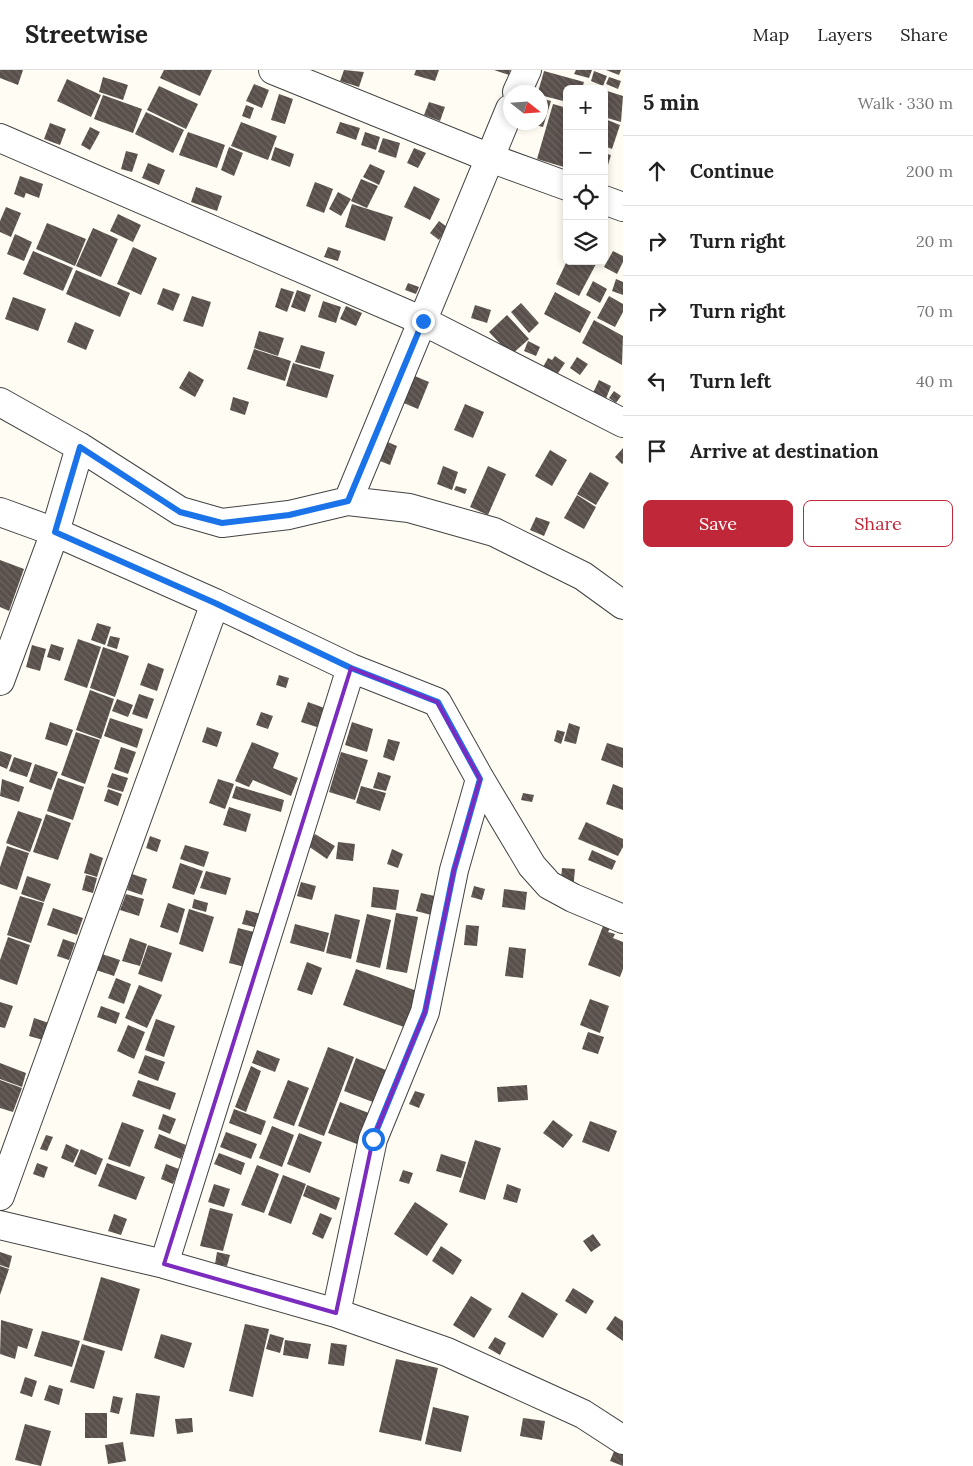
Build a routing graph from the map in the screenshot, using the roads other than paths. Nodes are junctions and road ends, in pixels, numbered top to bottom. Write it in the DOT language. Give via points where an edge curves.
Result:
graph roads {
  1 [pos="273,70"];
  2 [pos="527,70"];
  3 [pos="521,85"];
  4 [pos="503,126"];
  5 [pos="0,138"];
  6 [pos="490,158"];
  7 [pos="563,185"];
  8 [pos="608,201"];
  9 [pos="623,207"];
  10 [pos="423,321"];
  11 [pos="0,402"];
  12 [pos="623,423"];
  13 [pos="80,447"];
  14 [pos="348,501"];
  15 [pos="0,512"];
  16 [pos="55,532"];
  17 [pos="215,603"];
  18 [pos="623,605"];
  19 [pos="351,668"];
  20 [pos="0,682"];
  21 [pos="480,779"];
  22 [pos="623,919"];
  23 [pos="0,1196"];
  24 [pos="0,1225"];
  25 [pos="164,1264"];
  26 [pos="336,1313"];
  27 [pos="623,1440"];
  1 -- 6 [label="street"];
  2 -- 3 [label="street"];
  4 -- 6 [label="street"];
  5 -- 10 [label="street"];
  6 -- 7 [label="street"];
  6 -- 10 [label="street"];
  8 -- 9 [label="street"];
  10 -- 12 [label="street"];
  10 -- 14 [label="street"];
  11 -- 13 [label="street"];
  13 -- 14 [label="street" via="180,512 222,523 289,515"];
  13 -- 16 [label="street"];
  14 -- 18 [label="street" via="409,508 494,532 583,576"];
  15 -- 16 [label="street"];
  16 -- 17 [label="street"];
  16 -- 20 [label="street"];
  17 -- 19 [label="street"];
  17 -- 23 [label="street"];
  19 -- 21 [label="street" via="438,702"];
  19 -- 25 [label="street"];
  21 -- 22 [label="street" via="532,866 549,885"];
  21 -- 26 [label="street" via="454,870 425,1012 373,1139"];
  24 -- 25 [label="street"];
  25 -- 26 [label="street"];
  26 -- 27 [label="street" via="455,1356 583,1414"];
}
